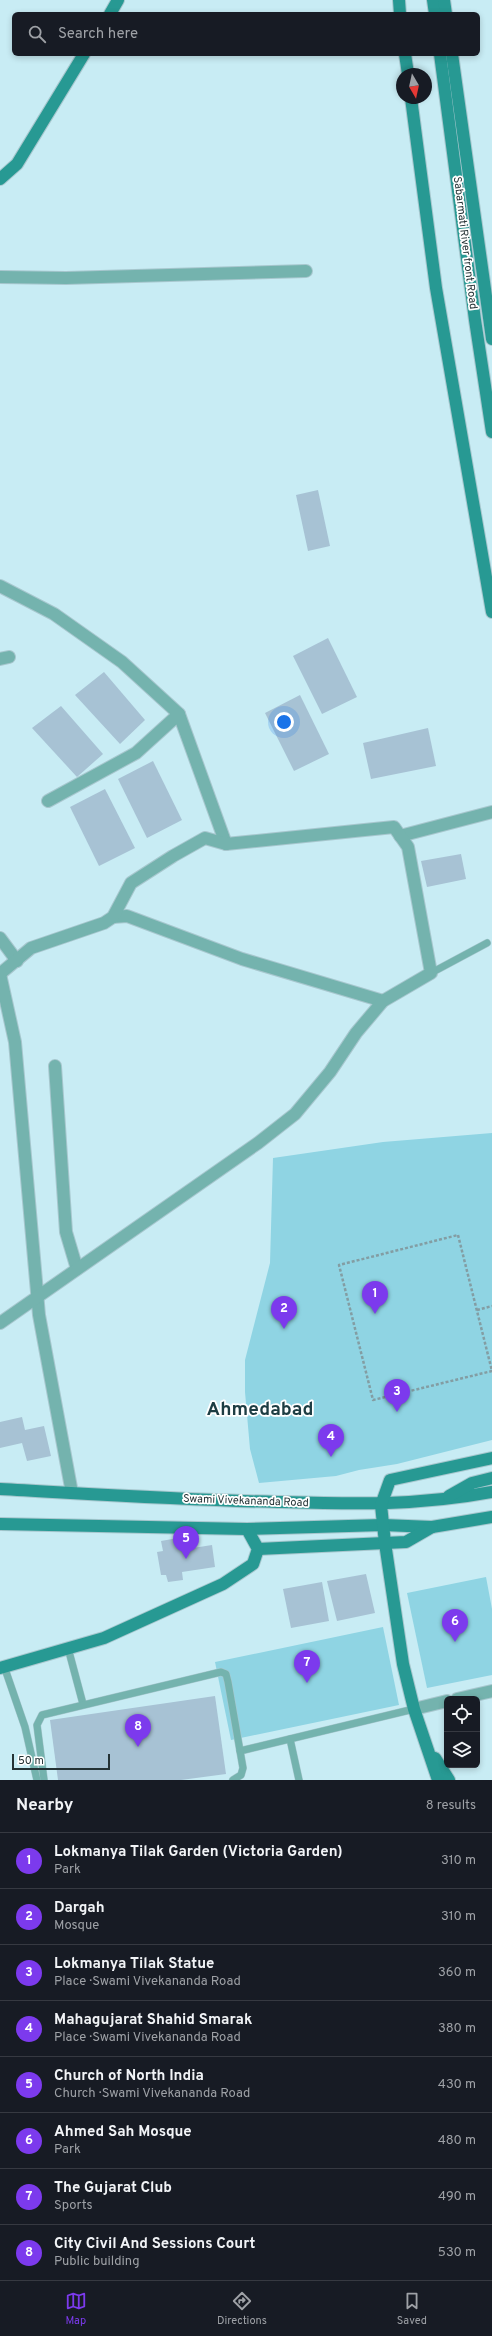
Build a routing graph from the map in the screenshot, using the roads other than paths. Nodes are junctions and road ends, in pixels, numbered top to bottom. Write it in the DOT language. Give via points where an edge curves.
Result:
graph roads {
  1 [pos="118,0"];
  2 [pos="399,0"];
  3 [pos="433,0"];
  4 [pos="444,0"];
  5 [pos="111,12"];
  6 [pos="400,12"];
  7 [pos="435,12"];
  8 [pos="446,12"];
  9 [pos="83,56"];
  10 [pos="405,56"];
  11 [pos="440,56"];
  12 [pos="452,56"];
  13 [pos="407,68"];
  14 [pos="412,104"];
  15 [pos="0,179"];
  16 [pos="306,271"];
  17 [pos="0,277"];
  18 [pos="492,340"];
  19 [pos="492,432"];
  20 [pos="0,586"];
  21 [pos="492,612"];
  22 [pos="179,714"];
  23 [pos="48,801"];
  24 [pos="492,812"];
  25 [pos="400,836"];
  26 [pos="226,844"];
  27 [pos="113,917"];
  28 [pos="0,938"];
  29 [pos="487,943"];
  30 [pos="17,961"];
  31 [pos="431,973"];
  32 [pos="1,974"];
  33 [pos="383,1001"];
  34 [pos="55,1066"];
  35 [pos="77,1269"];
  36 [pos="36,1296"];
  37 [pos="0,1323"];
  38 [pos="492,1458"];
  39 [pos="492,1478"];
  40 [pos="0,1489"];
  41 [pos="492,1492"];
  42 [pos="72,1493"];
  43 [pos="441,1500"];
  44 [pos="381,1505"];
  45 [pos="492,1517"];
  46 [pos="0,1524"];
  47 [pos="383,1525"];
  48 [pos="432,1527"];
  49 [pos="247,1529"];
  50 [pos="384,1544"];
  51 [pos="258,1549"];
  52 [pos="68,1648"];
  53 [pos="2,1667"];
  54 [pos="492,1691"];
  55 [pos="470,1696"];
  56 [pos="444,1703"];
  57 [pos="83,1704"];
  58 [pos="414,1709"];
  59 [pos="290,1739"];
  60 [pos="427,1745"];
  61 [pos="240,1751"];
  62 [pos="38,1780"];
  63 [pos="44,1780"];
  64 [pos="233,1780"];
  65 [pos="300,1780"];
  66 [pos="438,1780"];
  67 [pos="450,1780"];
  1 -- 5 [label="main road"];
  2 -- 6 [label="main road"];
  3 -- 7 [label="main road"];
  4 -- 8 [label="main road"];
  9 -- 15 [label="main road" via="17,164"];
  10 -- 13 [label="main road"];
  11 -- 19 [label="main road, Sabarmati River front Road"];
  12 -- 18 [label="main road"];
  14 -- 21 [label="main road" via="436,288"];
  16 -- 17 [label="street" via="66,278"];
  20 -- 22 [label="street" via="54,614 122,662"];
  22 -- 23 [label="street" via="136,753"];
  22 -- 26 [label="street"];
  24 -- 25 [label="street"];
  25 -- 26 [label="street" via="394,827"];
  25 -- 31 [label="street" via="408,847"];
  26 -- 27 [label="street" via="205,838 172,856 131,883"];
  27 -- 30 [label="street" via="86,930 31,948"];
  27 -- 33 [label="street" via="127,916 242,959"];
  28 -- 30 [label="street"];
  29 -- 31 [label="lane"];
  30 -- 32 [label="street"];
  31 -- 33 [label="street"];
  32 -- 36 [label="street" via="15,1042"];
  33 -- 35 [label="street" via="295,1114"];
  34 -- 35 [label="street" via="66,1232"];
  35 -- 36 [label="street"];
  36 -- 37 [label="street"];
  36 -- 42 [label="street"];
  38 -- 44 [label="main road" via="390,1480"];
  39 -- 43 [label="main road" via="472,1483"];
  40 -- 42 [label="main road, Swami Vivekananda Road"];
  41 -- 43 [label="main road, Swami Vivekananda Road"];
  42 -- 44 [label="main road, Swami Vivekananda Road"];
  43 -- 44 [label="main road, Swami Vivekananda Road"];
  44 -- 47 [label="main road"];
  45 -- 48 [label="main road"];
  46 -- 49 [label="main road"];
  47 -- 48 [label="main road"];
  47 -- 49 [label="main road"];
  47 -- 50 [label="main road"];
  48 -- 50 [label="main road" via="406,1542"];
  49 -- 51 [label="main road"];
  50 -- 51 [label="main road"];
  50 -- 58 [label="main road" via="403,1664"];
  51 -- 52 [label="main road" via="252,1564 223,1584 104,1638"];
  52 -- 53 [label="main road"];
  52 -- 57 [label="lane"];
  53 -- 62 [label="lane" via="25,1726"];
  54 -- 55 [label="street"];
  56 -- 58 [label="street"];
  57 -- 61 [label="lane" via="220,1672 226,1674"];
  57 -- 63 [label="lane" via="48,1712 38,1718"];
  58 -- 59 [label="lane"];
  58 -- 60 [label="main road"];
  59 -- 61 [label="lane"];
  59 -- 65 [label="lane"];
  60 -- 66 [label="main road"];
  60 -- 67 [label="main road"];
  61 -- 64 [label="lane" via="243,1768 241,1775"];
}
